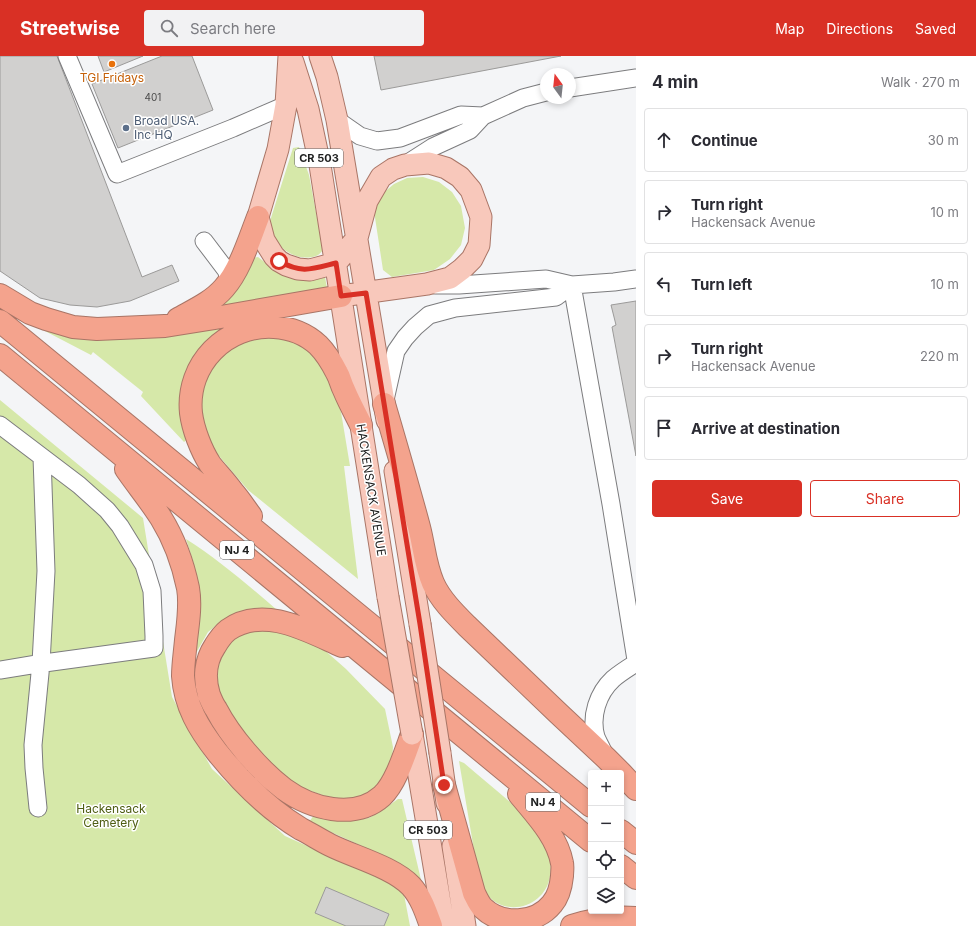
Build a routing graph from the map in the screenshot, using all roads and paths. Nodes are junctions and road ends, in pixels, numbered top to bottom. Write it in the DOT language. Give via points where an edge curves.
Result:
graph roads {
  1 [pos="67,56"];
  2 [pos="290,56"];
  3 [pos="324,59"];
  4 [pos="636,78"];
  5 [pos="576,87"];
  6 [pos="540,94"];
  7 [pos="286,105"];
  8 [pos="483,116"];
  9 [pos="337,120"];
  10 [pos="405,165"];
  11 [pos="258,217"];
  12 [pos="357,238"];
  13 [pos="204,241"];
  14 [pos="336,263"];
  15 [pos="636,279"];
  16 [pos="230,280"];
  17 [pos="427,284"];
  18 [pos="572,286"];
  19 [pos="366,293"];
  20 [pos="0,295"];
  21 [pos="341,296"];
  22 [pos="0,321"];
  23 [pos="165,326"];
  24 [pos="0,355"];
  25 [pos="384,404"];
  26 [pos="0,425"];
  27 [pos="361,425"];
  28 [pos="108,444"];
  29 [pos="42,457"];
  30 [pos="271,543"];
  31 [pos="367,658"];
  32 [pos="636,661"];
  33 [pos="41,663"];
  34 [pos="0,670"];
  35 [pos="412,734"];
  36 [pos="606,758"];
  37 [pos="495,763"];
  38 [pos="618,770"];
  39 [pos="624,776"];
  40 [pos="444,785"];
  41 [pos="636,789"];
  42 [pos="588,804"];
  43 [pos="38,808"];
  44 [pos="624,833"];
  45 [pos="588,840"];
  46 [pos="636,843"];
  47 [pos="624,868"];
  48 [pos="636,878"];
  49 [pos="636,918"];
  50 [pos="431,926"];
  51 [pos="444,926"];
  52 [pos="465,926"];
  53 [pos="572,926"];
  1 -- 7 [label="lane" via="117,174"];
  2 -- 7 [label="main road"];
  2 -- 14 [label="main road, HACKENSACK AVENUE / CR 503" via="308,109"];
  3 -- 9 [label="main road, CR 503"];
  4 -- 5 [label="lane"];
  6 -- 8 [label="lane" via="523,98"];
  7 -- 11 [label="main road" via="278,149"];
  8 -- 9 [label="lane" via="461,115 400,138 377,141 360,136"];
  8 -- 10 [label="lane" via="470,130 433,147"];
  9 -- 12 [label="main road, CR 503"];
  10 -- 12 [label="main road" via="381,177 367,201"];
  10 -- 17 [label="main road" via="428,164 446,168 460,177 471,190 481,217 479,245 472,260 450,278"];
  11 -- 14 [label="main road" via="264,240 282,263 310,270"];
  11 -- 16 [label="highway"];
  12 -- 14 [label="main road"];
  12 -- 19 [label="main road, CR 503"];
  13 -- 16 [label="lane" via="226,270"];
  14 -- 21 [label="main road, HACKENSACK AVENUE / CR 503"];
  15 -- 18 [label="lane"];
  16 -- 23 [label="highway" via="209,301"];
  17 -- 18 [label="lane" via="459,285 546,279"];
  17 -- 19 [label="main road"];
  18 -- 25 [label="lane" via="556,297 455,308 429,315 415,327 396,351"];
  18 -- 32 [label="lane"];
  19 -- 21 [label="main road"];
  19 -- 25 [label="main road, CR 503"];
  20 -- 23 [label="highway" via="30,313 73,327 97,329"];
  21 -- 23 [label="highway"];
  21 -- 27 [label="main road, HACKENSACK AVENUE / CR 503"];
  22 -- 30 [label="highway, NJ 4"];
  24 -- 28 [label="highway, NJ 4"];
  25 -- 36 [label="highway" via="420,529 428,568 440,595 467,626"];
  25 -- 40 [label="main road, CR 503, bridge"];
  26 -- 29 [label="lane"];
  27 -- 30 [label="highway" via="327,356 317,344 295,331 269,327 239,333 224,340 203,362 197,372 190,398 196,434 209,463"];
  27 -- 35 [label="main road, HACKENSACK AVENUE / CR 503, bridge"];
  28 -- 31 [label="highway, NJ 4"];
  28 -- 50 [label="highway" via="161,518 185,575 189,610 184,687 191,711 201,730 233,772 281,815 330,845 397,874 405,880 422,902"];
  29 -- 33 [label="lane" via="46,571"];
  29 -- 33 [label="lane" via="107,510 144,565 152,592 154,648"];
  30 -- 42 [label="highway, NJ 4"];
  31 -- 35 [label="highway" via="279,621 251,620 228,630 213,648 206,670 207,688 219,716 240,745 284,790 314,805 346,810 374,802 387,790"];
  31 -- 37 [label="highway, NJ 4"];
  32 -- 36 [label="lane" via="604,688 596,706 596,736"];
  33 -- 34 [label="lane"];
  33 -- 43 [label="lane" via="33,745"];
  35 -- 51 [label="main road, HACKENSACK AVENUE / CR 503"];
  36 -- 38 [label="highway"];
  37 -- 40 [label="highway" via="549,832 563,865 557,898 539,915 525,920 508,920 493,915 478,901"];
  37 -- 45 [label="highway, NJ 4"];
  39 -- 41 [label="highway"];
  40 -- 52 [label="main road, CR 503"];
  44 -- 46 [label="highway"];
  47 -- 48 [label="highway"];
  49 -- 53 [label="highway" via="593,920"];
}
